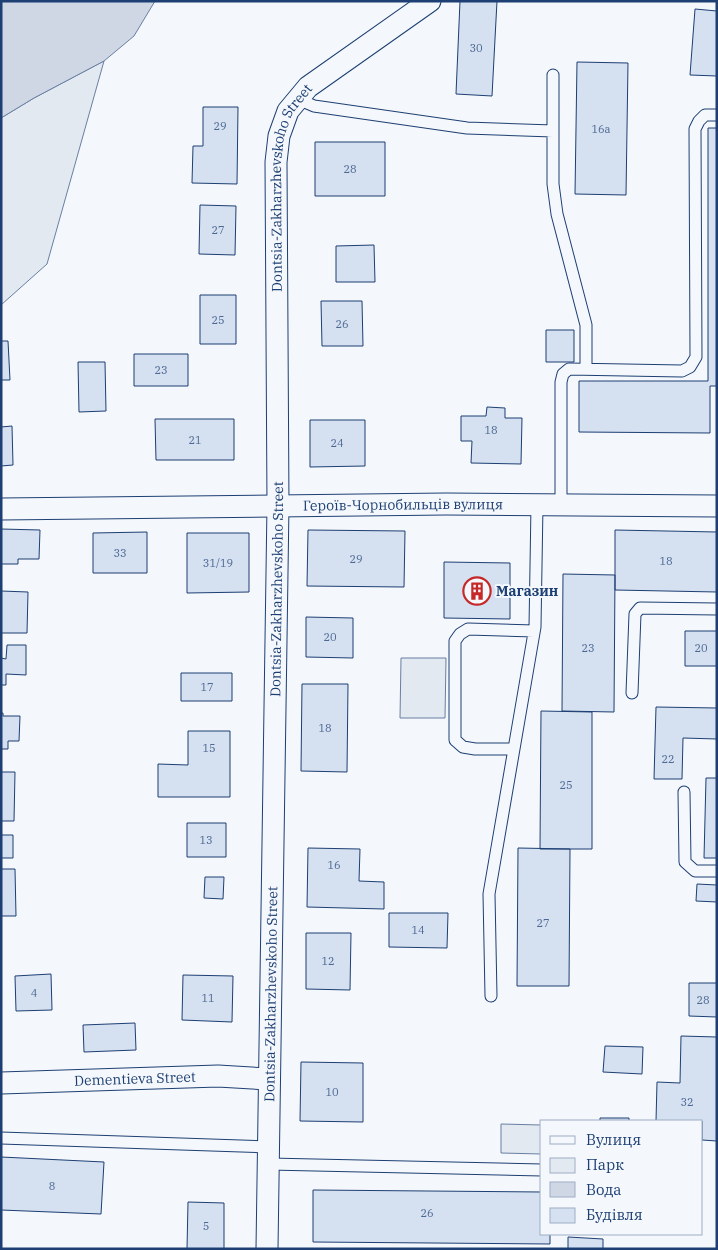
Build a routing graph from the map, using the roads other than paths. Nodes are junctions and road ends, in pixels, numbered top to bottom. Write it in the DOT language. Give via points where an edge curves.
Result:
graph roads {
  1 [pos="430,1"];
  2 [pos="553,75"];
  3 [pos="298,99"];
  4 [pos="717,115"];
  5 [pos="553,131"];
  6 [pos="586,369"];
  7 [pos="278,505"];
  8 [pos="537,505"];
  9 [pos="561,505"];
  10 [pos="717,506"];
  11 [pos="1,509"];
  12 [pos="717,610"];
  13 [pos="534,631"];
  14 [pos="632,693"];
  15 [pos="514,749"];
  16 [pos="684,792"];
  17 [pos="717,871"];
  18 [pos="491,996"];
  19 [pos="268,1079"];
  20 [pos="1,1083"];
  21 [pos="1,1138"];
  22 [pos="268,1156"];
  23 [pos="540,1170"];
  24 [pos="267,1249"];
  1 -- 3 [label="street, Dontsia-Zakharzhevskoho Street" via="308,87"];
  2 -- 5 [label="lane"];
  3 -- 5 [label="lane" via="314,106 467,128"];
  3 -- 7 [label="street, Dontsia-Zakharzhevskoho Street" via="288,112 279,136 276,162"];
  4 -- 6 [label="lane" via="705,115 696,130 696,357 690,367 682,371"];
  5 -- 6 [label="lane" via="552,184 586,325"];
  6 -- 9 [label="lane" via="569,369 561,382"];
  7 -- 8 [label="street, Героїв-Чорнобильців вулиця"];
  7 -- 11 [label="street, Героїв-Чорнобильців вулиця"];
  7 -- 19 [label="street, Dontsia-Zakharzhevskoho Street"];
  8 -- 9 [label="street, Героїв-Чорнобильців вулиця"];
  8 -- 13 [label="lane"];
  9 -- 10 [label="street, Героїв-Чорнобильців вулиця"];
  12 -- 14 [label="lane" via="640,608 635,614"];
  13 -- 15 [label="lane"];
  13 -- 15 [label="lane" via="468,629 455,642 455,740 463,747 475,750"];
  15 -- 18 [label="lane" via="489,894"];
  16 -- 17 [label="lane" via="685,862 695,870"];
  19 -- 20 [label="street, Dementieva Street" via="218,1076"];
  19 -- 22 [label="street, Dontsia-Zakharzhevskoho Street"];
  21 -- 22 [label="lane"];
  22 -- 23 [label="lane"];
  22 -- 24 [label="street, Dontsia-Zakharzhevskoho Street"];
}
